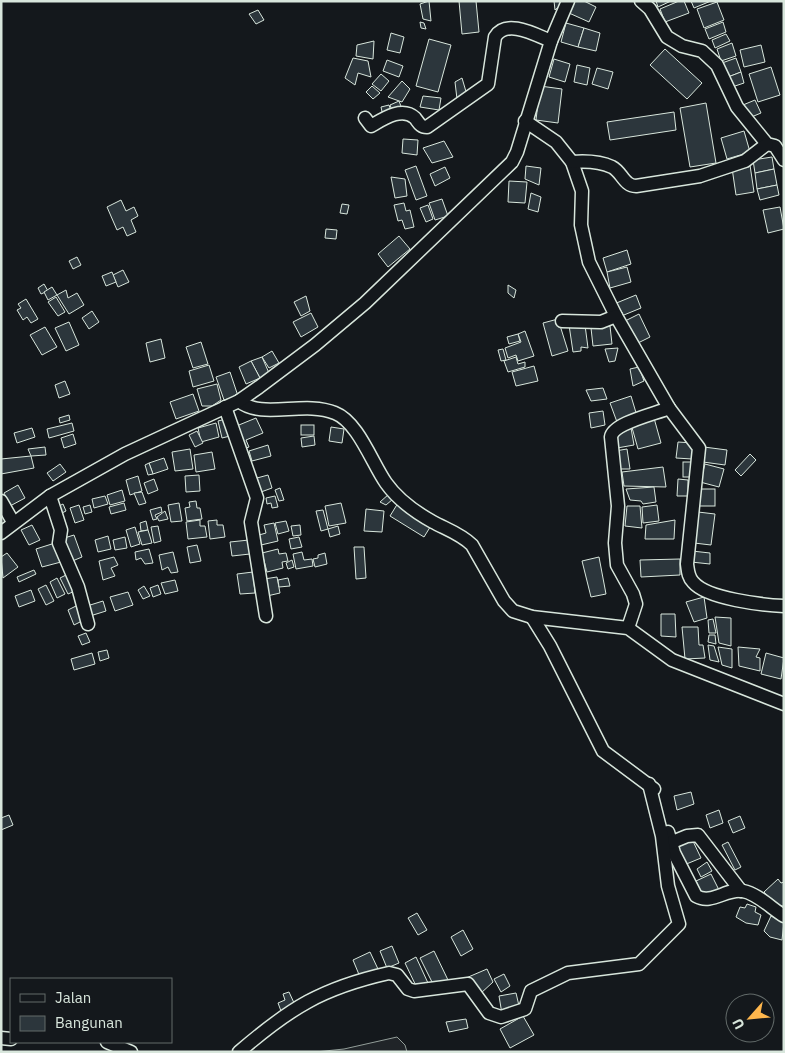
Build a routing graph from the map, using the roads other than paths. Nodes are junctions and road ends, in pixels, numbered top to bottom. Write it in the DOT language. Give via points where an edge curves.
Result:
graph roads {
  1 [pos="568,1"];
  2 [pos="641,1"];
  3 [pos="551,41"];
  4 [pos="364,118"];
  5 [pos="525,121"];
  6 [pos="767,144"];
  7 [pos="784,160"];
  8 [pos="572,162"];
  9 [pos="616,316"];
  10 [pos="562,321"];
  11 [pos="239,402"];
  12 [pos="225,407"];
  13 [pos="669,408"];
  14 [pos="50,496"];
  15 [pos="1,501"];
  16 [pos="13,522"];
  17 [pos="1,533"];
  18 [pos="784,606"];
  19 [pos="266,616"];
  20 [pos="532,617"];
  21 [pos="88,624"];
  22 [pos="628,628"];
  23 [pos="784,704"];
  24 [pos="649,784"];
  25 [pos="670,843"];
  26 [pos="741,891"];
  27 [pos="784,916"];
  28 [pos="109,1043"];
  29 [pos="131,1052"];
  30 [pos="239,1052"];
  1 -- 3 [label="street"];
  2 -- 6 [label="street" via="650,9 667,37 682,46 702,51 716,65 737,107"];
  3 -- 4 [label="street" via="507,28 495,37 488,84 427,127 404,112 371,126"];
  3 -- 5 [label="street"];
  5 -- 8 [label="street" via="556,142"];
  5 -- 11 [label="street" via="517,152 507,168 365,303"];
  6 -- 7 [label="street" via="775,146"];
  6 -- 8 [label="street" via="745,161 700,176 636,186 627,183 612,167 587,161"];
  8 -- 9 [label="street" via="582,191 586,255"];
  9 -- 10 [label="street" via="601,322"];
  9 -- 13 [label="street"];
  11 -- 12 [label="street"];
  11 -- 20 [label="street" via="254,409 308,406 337,413 351,426 386,483 400,499 431,521 465,538 504,601 513,611"];
  12 -- 14 [label="street" via="125,454"];
  12 -- 19 [label="street" via="257,498 251,522"];
  13 -- 18 [label="street" via="699,448 689,575 707,592"];
  13 -- 22 [label="street" via="620,425 611,432 618,506 617,564 636,604"];
  14 -- 16 [label="street"];
  14 -- 21 [label="street" via="61,530 59,543 78,587"];
  15 -- 16 [label="street"];
  16 -- 17 [label="street"];
  20 -- 22 [label="street"];
  20 -- 24 [label="street" via="550,646 602,751"];
  22 -- 23 [label="street" via="672,660"];
  24 -- 25 [label="street" via="663,812"];
  24 -- 30 [label="street" via="662,836 668,886 679,924 641,962 562,975 533,990 525,1009 501,1017 489,1013 468,984 414,991 408,989 397,974 380,975 325,992 302,1004 278,1019"];
  25 -- 26 [label="street" via="698,835"];
  25 -- 26 [label="street" via="696,896 708,899"];
  26 -- 27 [label="street" via="754,895"];
  28 -- 29 [label="street"];
}
